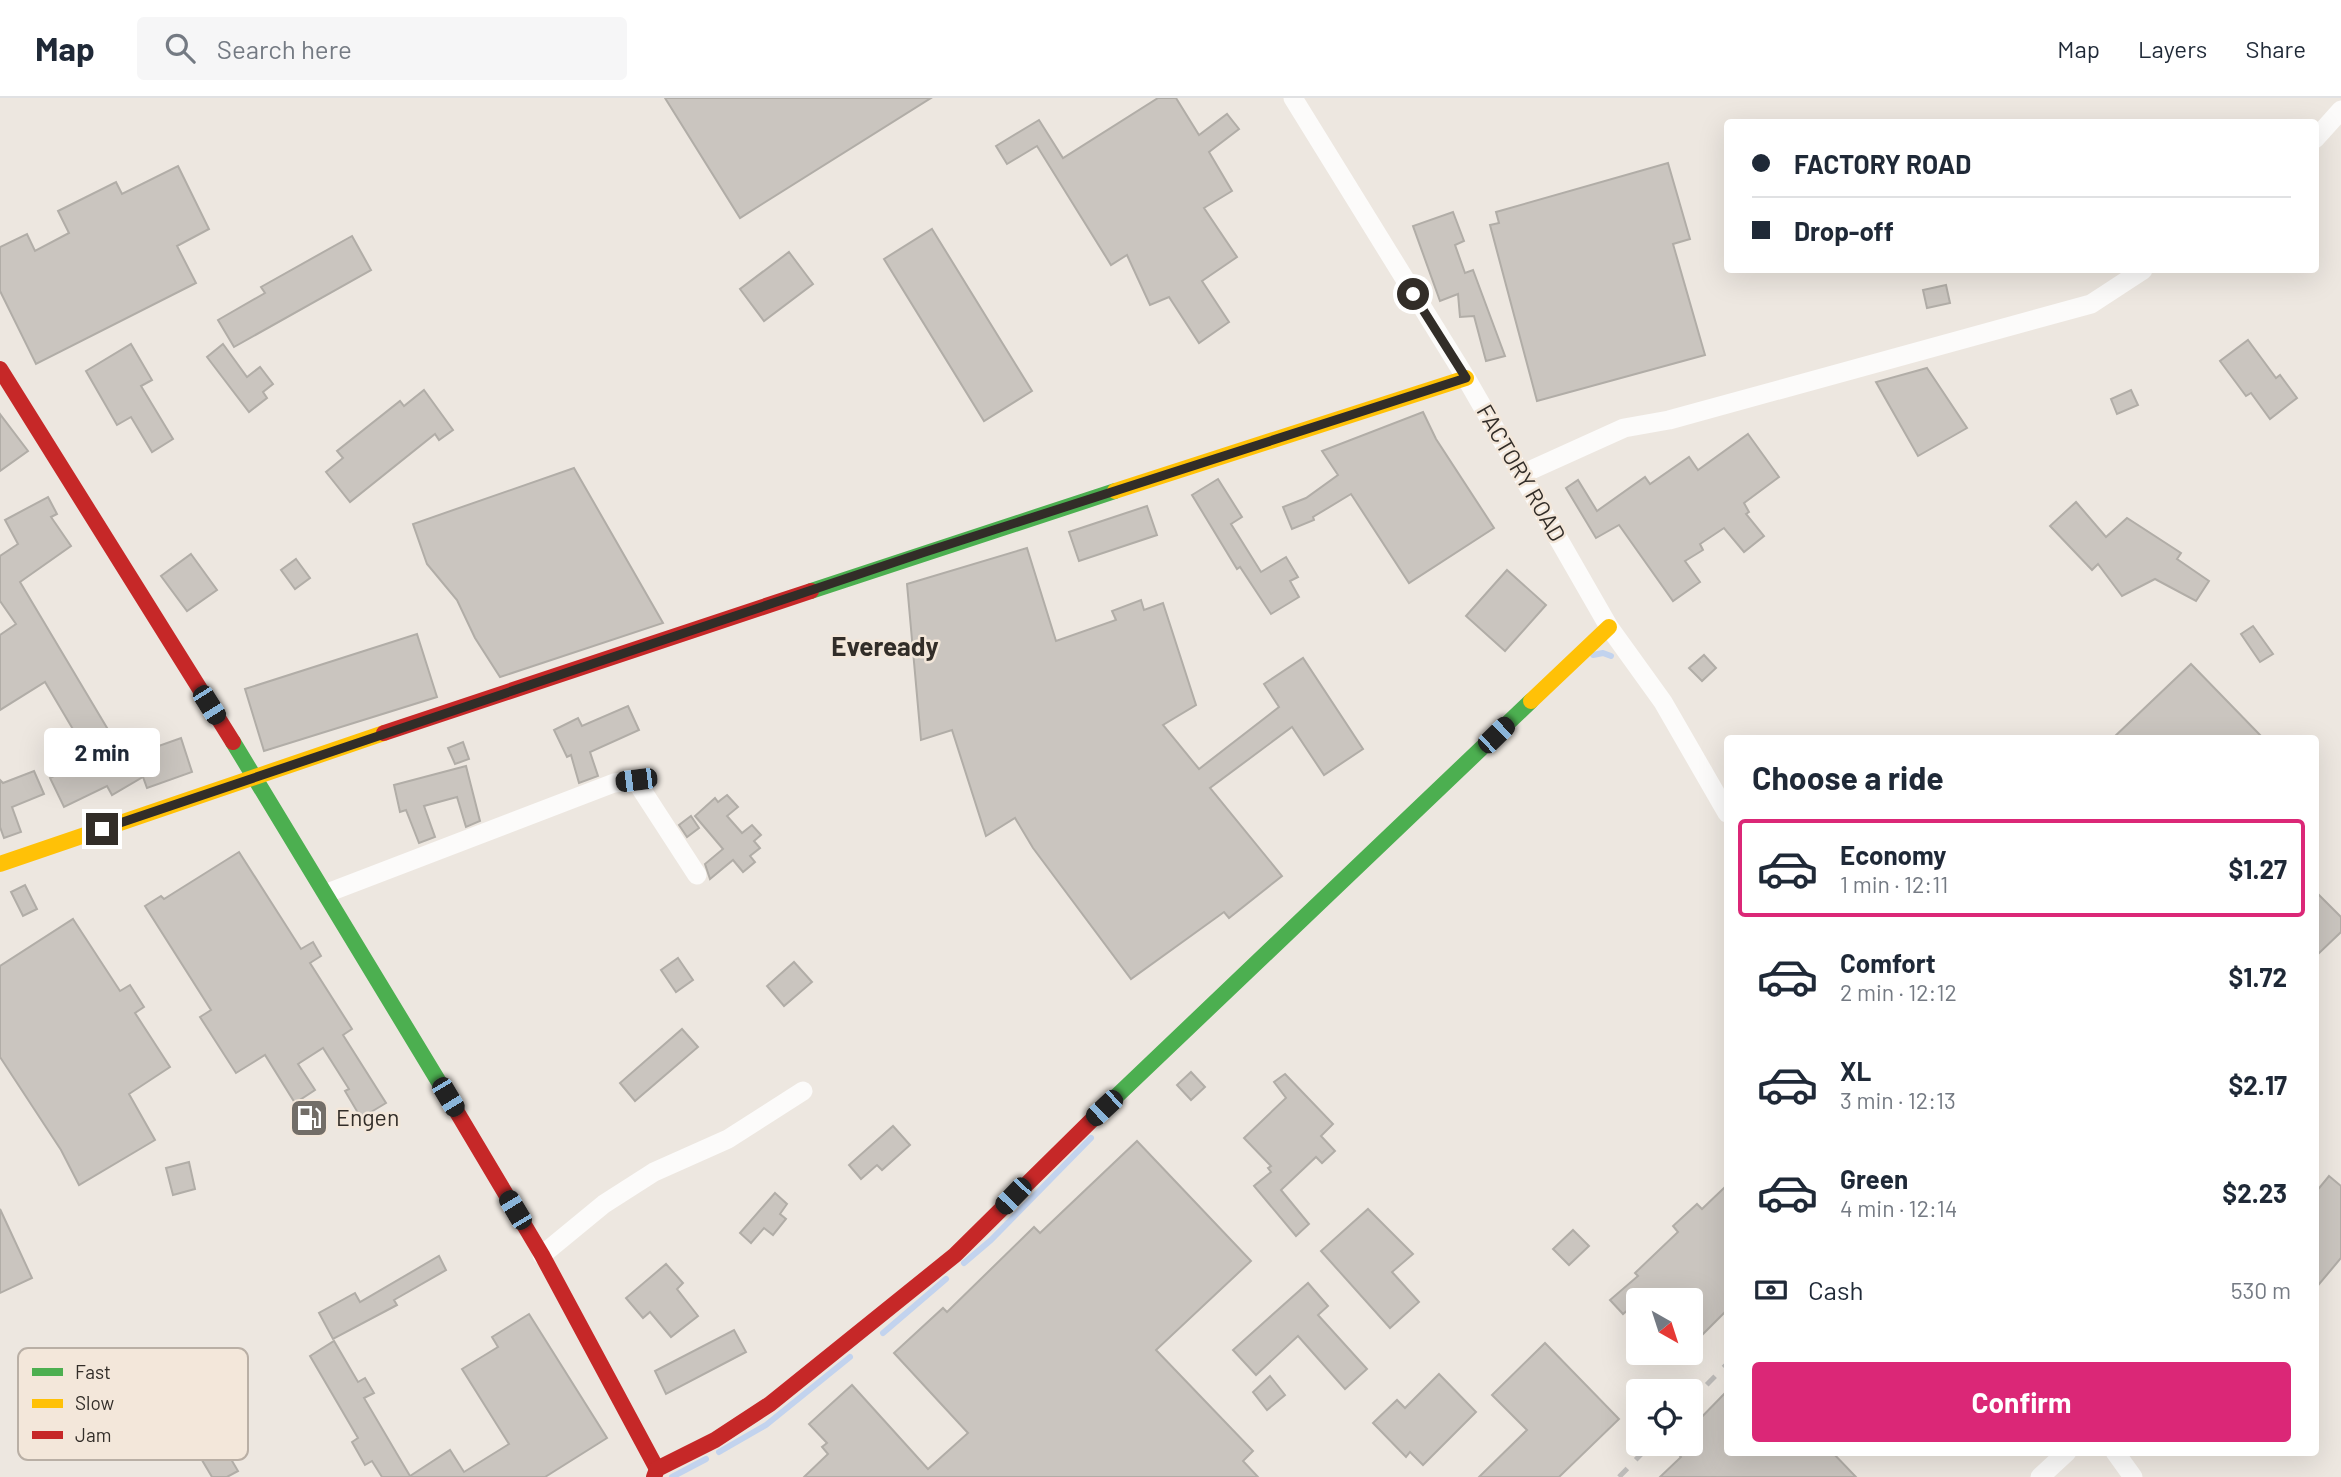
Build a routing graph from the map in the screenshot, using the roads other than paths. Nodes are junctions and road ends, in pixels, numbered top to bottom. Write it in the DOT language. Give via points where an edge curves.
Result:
graph roads {
  1 [pos="1293,98"];
  2 [pos="2341,110"];
  3 [pos="2319,135"];
  4 [pos="2138,273"];
  5 [pos="1,372"];
  6 [pos="1466,378"];
  7 [pos="1522,474"];
  8 [pos="1609,627"];
  9 [pos="254,776"];
  10 [pos="1724,808"];
  11 [pos="0,864"];
  12 [pos="697,875"];
  13 [pos="327,893"];
  14 [pos="803,1091"];
  15 [pos="542,1255"];
  16 [pos="2063,1456"];
  17 [pos="2118,1456"];
  18 [pos="655,1473"];
  19 [pos="2040,1477"];
  20 [pos="2133,1477"];
  1 -- 6 [label="street, FACTORY ROAD"];
  2 -- 3 [label="street"];
  4 -- 7 [label="street" via="2091,304 1669,420 1624,428"];
  5 -- 9 [label="street"];
  6 -- 7 [label="street, FACTORY ROAD"];
  6 -- 9 [label="street"];
  7 -- 8 [label="street, FACTORY ROAD"];
  8 -- 10 [label="street, FACTORY ROAD" via="1662,702"];
  8 -- 18 [label="street" via="955,1255 770,1404"];
  9 -- 11 [label="street"];
  9 -- 13 [label="street"];
  12 -- 13 [label="street" via="636,780 604,787"];
  13 -- 15 [label="street"];
  14 -- 15 [label="street" via="728,1139 654,1172 604,1204"];
  15 -- 18 [label="street"];
  16 -- 19 [label="street"];
  17 -- 20 [label="street"];
}
